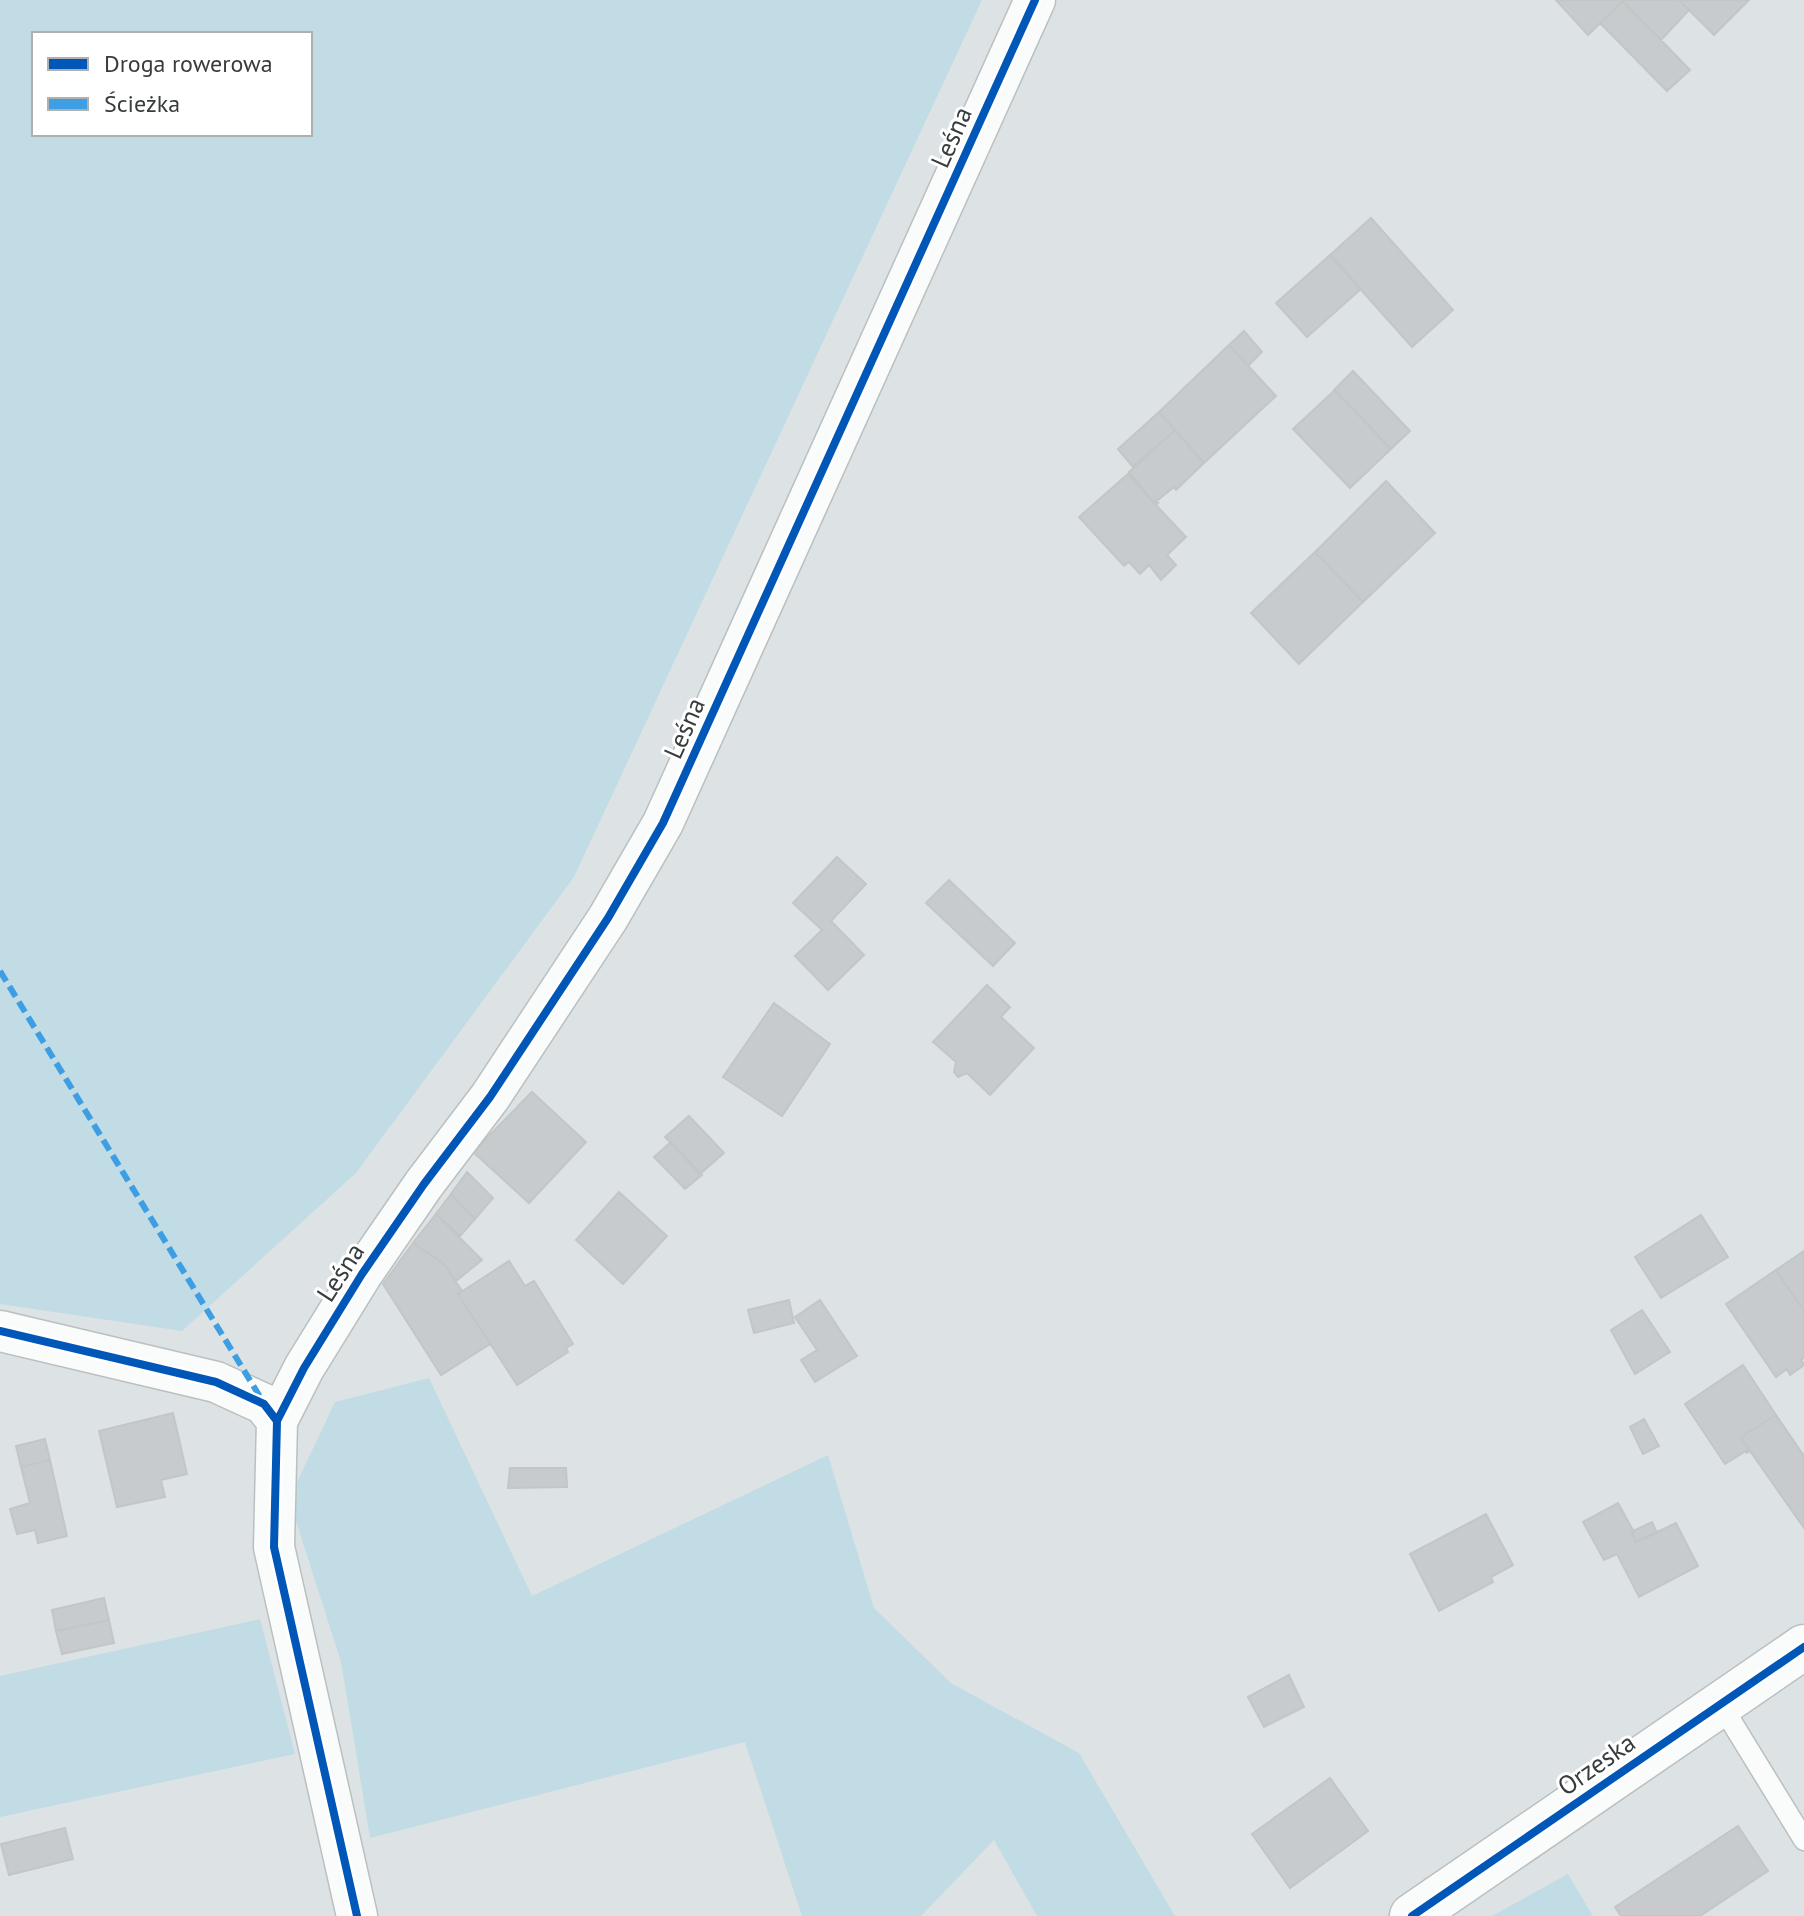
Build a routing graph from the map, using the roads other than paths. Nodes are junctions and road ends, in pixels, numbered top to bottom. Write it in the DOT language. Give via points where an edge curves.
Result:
graph roads {
  1 [pos="1035,0"];
  2 [pos="0,1331"];
  3 [pos="277,1421"];
  4 [pos="1804,1647"];
  5 [pos="1720,1703"];
  6 [pos="1804,1840"];
  7 [pos="357,1916"];
  8 [pos="1412,1916"];
  1 -- 3 [label="street, Leśna" via="663,823 608,918 490,1097 362,1274"];
  2 -- 3 [label="street" via="216,1382 264,1404"];
  3 -- 7 [label="street, Leśna" via="274,1547"];
  4 -- 5 [label="street, Orzeska"];
  5 -- 6 [label="lane"];
  5 -- 8 [label="street, Orzeska"];
}
